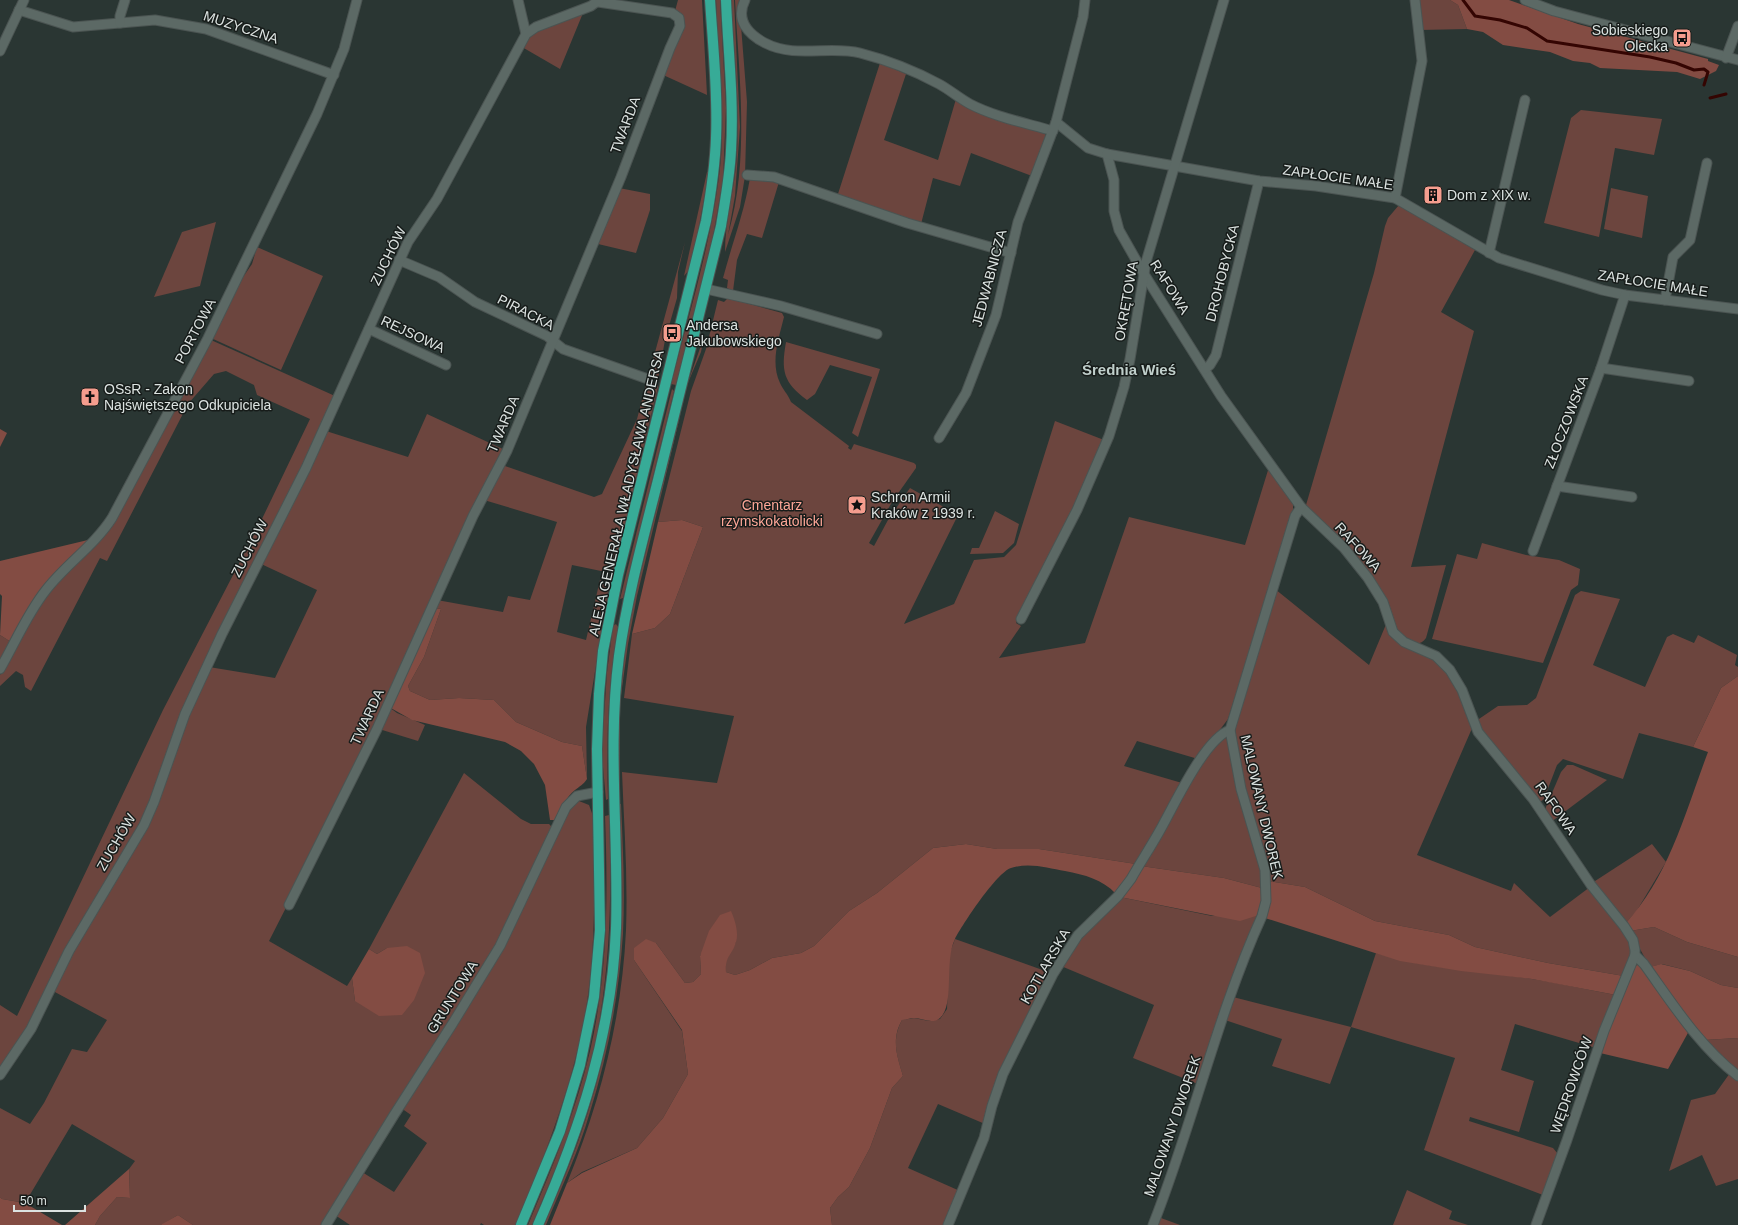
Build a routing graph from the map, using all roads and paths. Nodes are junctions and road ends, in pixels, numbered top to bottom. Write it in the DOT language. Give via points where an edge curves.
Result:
graph roads {
  1 [pos="24,0"];
  2 [pos="125,0"];
  3 [pos="357,0"];
  4 [pos="518,0"];
  5 [pos="710,0"];
  6 [pos="726,0"];
  7 [pos="745,0"];
  8 [pos="1085,0"];
  9 [pos="1224,0"];
  10 [pos="1415,0"];
  11 [pos="1526,0"];
  12 [pos="599,1"];
  13 [pos="19,10"];
  14 [pos="120,23"];
  15 [pos="1738,26"];
  16 [pos="526,34"];
  17 [pos="0,52"];
  18 [pos="1726,58"];
  19 [pos="1738,60"];
  20 [pos="334,75"];
  21 [pos="1525,100"];
  22 [pos="1056,122"];
  23 [pos="1053,131"];
  24 [pos="1107,154"];
  25 [pos="1707,163"];
  26 [pos="1175,165"];
  27 [pos="747,175"];
  28 [pos="1259,181"];
  29 [pos="1395,198"];
  30 [pos="1011,252"];
  31 [pos="1489,253"];
  32 [pos="400,260"];
  33 [pos="1144,274"];
  34 [pos="706,289"];
  35 [pos="1625,295"];
  36 [pos="1665,300"];
  37 [pos="1738,309"];
  38 [pos="369,329"];
  39 [pos="877,334"];
  40 [pos="553,341"];
  41 [pos="446,365"];
  42 [pos="1601,368"];
  43 [pos="1205,369"];
  44 [pos="645,378"];
  45 [pos="1689,381"];
  46 [pos="939,438"];
  47 [pos="1557,486"];
  48 [pos="1632,497"];
  49 [pos="1300,507"];
  50 [pos="1533,551"];
  51 [pos="1021,619"];
  52 [pos="0,670"];
  53 [pos="1230,730"];
  54 [pos="598,792"];
  55 [pos="289,905"];
  56 [pos="1635,955"];
  57 [pos="0,1075"];
  58 [pos="1738,1076"];
  59 [pos="326,1225"];
  60 [pos="521,1225"];
  61 [pos="538,1225"];
  62 [pos="948,1225"];
  63 [pos="1153,1225"];
  64 [pos="1536,1225"];
  1 -- 13 [label="street"];
  2 -- 14 [label="street"];
  3 -- 20 [label="street, PORTOWA"];
  4 -- 16 [label="street"];
  5 -- 54 [label="main road, ALEJA GENERAŁA WŁADYSŁAWA ANDERSA" via="716,109 713,184 610,612 599,694"];
  6 -- 34 [label="main road, ALEJA GENERAŁA WŁADYSŁAWA ANDERSA" via="732,150 721,226"];
  7 -- 23 [label="street" via="742,5 742,17 747,30 766,44 806,52 836,49 872,57 939,84 979,108"];
  8 -- 22 [label="street"];
  9 -- 26 [label="street, OKRĘTOWA"];
  10 -- 29 [label="street" via="1422,61"];
  11 -- 18 [label="street" via="1554,11"];
  12 -- 16 [label="street" via="536,27"];
  12 -- 40 [label="street, TWARDA" via="672,13 679,18 680,26"];
  13 -- 14 [label="street, MUZYCZNA" via="73,27"];
  13 -- 17 [label="street"];
  14 -- 20 [label="street, MUZYCZNA" via="155,20 206,29"];
  15 -- 18 [label="street"];
  16 -- 32 [label="street, ZUCHÓW" via="437,199 408,242"];
  18 -- 19 [label="street"];
  20 -- 52 [label="street, PORTOWA" via="253,249 112,518 95,541 59,574 45,591"];
  21 -- 31 [label="street"];
  22 -- 23 [label="street, JEDWABNICZA"];
  22 -- 24 [label="street" via="1088,148"];
  23 -- 30 [label="street, JEDWABNICZA" via="1018,222"];
  24 -- 26 [label="street, ZAPŁOCIE MAŁE"];
  24 -- 33 [label="street, RAFOWA" via="1114,180 1115,221"];
  25 -- 36 [label="street" via="1690,240 1673,257"];
  26 -- 28 [label="street, ZAPŁOCIE MAŁE"];
  26 -- 33 [label="street, OKRĘTOWA"];
  27 -- 30 [label="street" via="774,178 907,223"];
  28 -- 29 [label="street, ZAPŁOCIE MAŁE"];
  28 -- 43 [label="street, DROHOBYCKA" via="1216,355"];
  29 -- 31 [label="street, ZAPŁOCIE MAŁE"];
  30 -- 46 [label="street, JEDWABNICZA" via="996,315 983,354 966,393"];
  31 -- 35 [label="street, ZAPŁOCIE MAŁE" via="1590,287"];
  32 -- 38 [label="street, ZUCHÓW"];
  32 -- 40 [label="street, PIRACKA" via="439,277 475,302"];
  33 -- 43 [label="street, RAFOWA"];
  33 -- 51 [label="street, OKRĘTOWA" via="1124,387 1109,436 1077,510"];
  34 -- 39 [label="street" via="781,306"];
  34 -- 61 [label="main road, ALEJA GENERAŁA WŁADYSŁAWA ANDERSA" via="636,567 619,655 612,750 616,930 609,1002 590,1086 574,1138"];
  35 -- 36 [label="street, ZAPŁOCIE MAŁE"];
  35 -- 42 [label="street, ZŁOCZOWSKA"];
  36 -- 37 [label="street, ZAPŁOCIE MAŁE"];
  38 -- 41 [label="street, REJSOWA"];
  38 -- 57 [label="street, ZUCHÓW" via="306,468 232,612 185,714 144,825 69,951 31,1029"];
  40 -- 44 [label="street, PIRACKA" via="563,349"];
  40 -- 55 [label="street, TWARDA" via="507,451 473,516 377,729"];
  42 -- 45 [label="street, ZŁOCZOWSKA"];
  42 -- 47 [label="street, ZŁOCZOWSKA"];
  43 -- 49 [label="street, RAFOWA" via="1236,419"];
  47 -- 48 [label="street, ZŁOCZOWSKA"];
  47 -- 50 [label="street, ZŁOCZOWSKA"];
  49 -- 53 [label="street, MALOWANY DWOREK" via="1295,516"];
  49 -- 56 [label="street, RAFOWA" via="1344,548 1368,578 1383,602 1398,637 1411,646 1436,656 1450,670 1462,690 1478,732 1533,799 1591,885 1624,926 1635,945"];
  53 -- 62 [label="street, KOTLARSKA" via="1216,740 1195,768 1131,879 1118,896 1078,935 1053,974 1003,1074 982,1144"];
  53 -- 63 [label="street, MALOWANY DWOREK" via="1241,789 1265,870 1266,901 1222,1021"];
  54 -- 59 [label="street, GRUNTOWA" via="577,796 566,808 493,958"];
  54 -- 60 [label="main road, ALEJA GENERAŁA WŁADYSŁAWA ANDERSA" via="600,930 594,997 580,1065 560,1131"];
  56 -- 58 [label="street, RAFOWA" via="1691,1029 1718,1059"];
  56 -- 64 [label="street, WĘDROWCÓW" via="1604,1032"];
}
